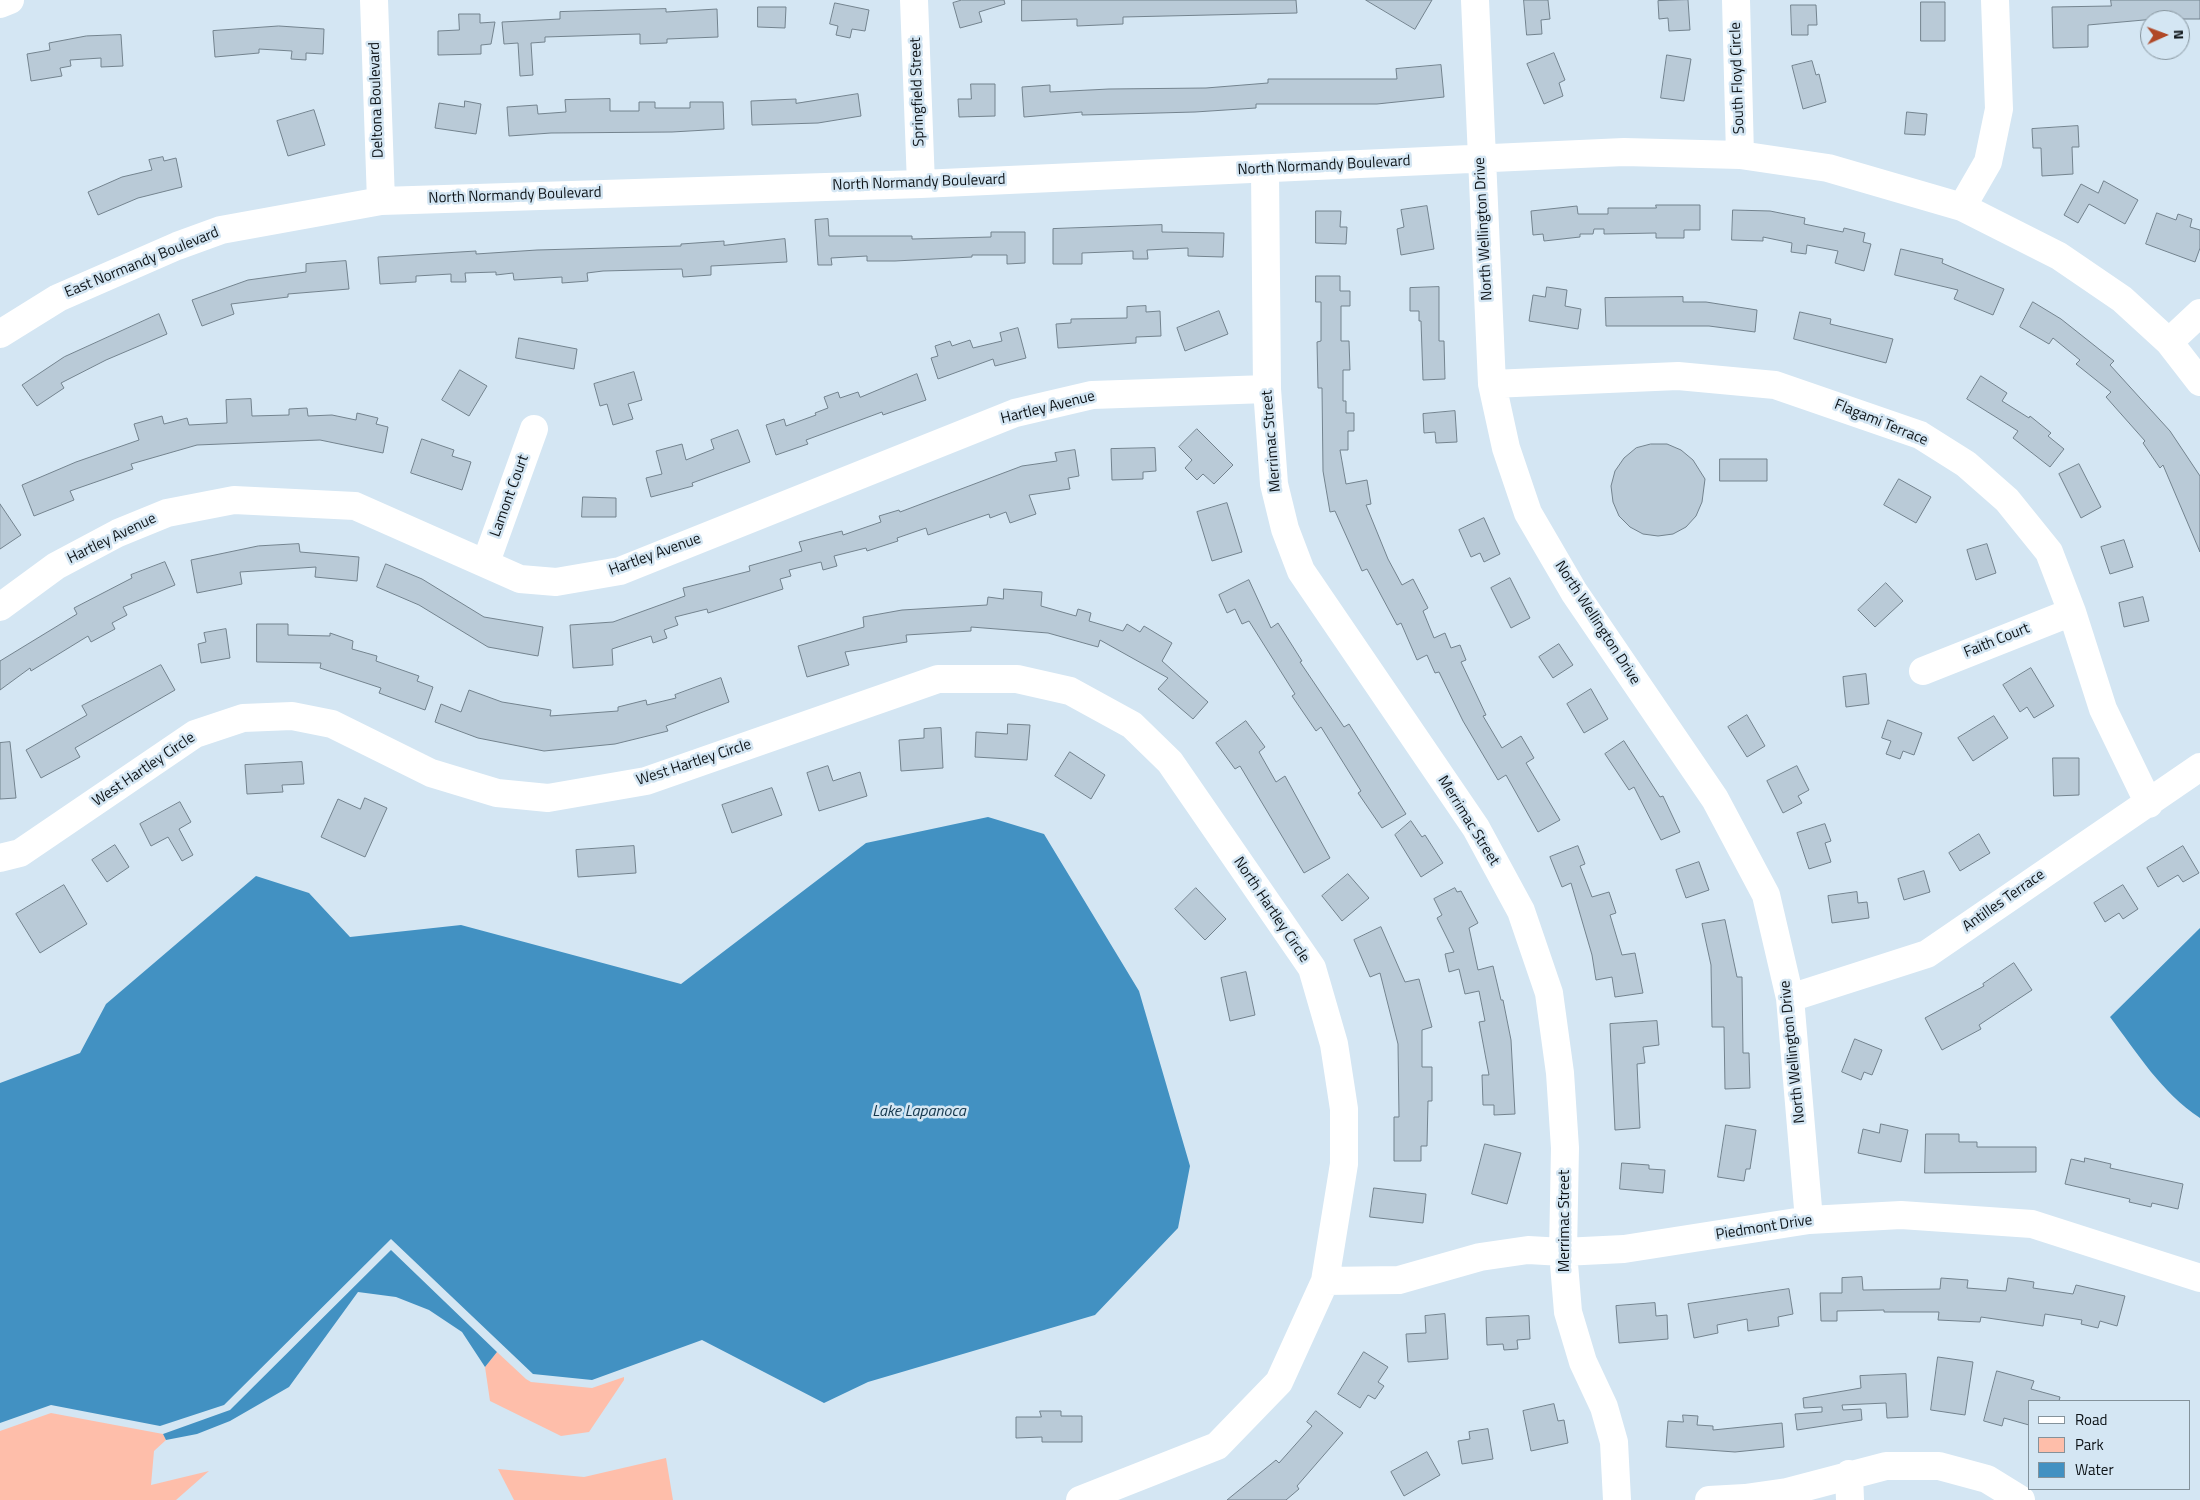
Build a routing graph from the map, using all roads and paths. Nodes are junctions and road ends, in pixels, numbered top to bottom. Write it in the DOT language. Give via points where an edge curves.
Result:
graph roads {
  1 [pos="10,0"];
  2 [pos="374,0"];
  3 [pos="914,0"];
  4 [pos="1475,0"];
  5 [pos="1736,0"];
  6 [pos="1995,0"];
  7 [pos="0,4"];
  8 [pos="1740,155"];
  9 [pos="1480,158"];
  10 [pos="1265,170"];
  11 [pos="921,184"];
  12 [pos="381,200"];
  13 [pos="1962,207"];
  14 [pos="2200,313"];
  15 [pos="0,334"];
  16 [pos="2169,342"];
  17 [pos="2200,382"];
  18 [pos="1492,384"];
  19 [pos="1267,389"];
  20 [pos="534,429"];
  21 [pos="486,562"];
  22 [pos="0,607"];
  23 [pos="2072,612"];
  24 [pos="1923,671"];
  25 [pos="1170,762"];
  26 [pos="2200,767"];
  27 [pos="2149,804"];
  28 [pos="0,858"];
  29 [pos="1790,998"];
  30 [pos="1810,1220"];
  31 [pos="1563,1252"];
  32 [pos="2200,1278"];
  33 [pos="1325,1281"];
  34 [pos="1849,1487"];
  35 [pos="1080,1500"];
  36 [pos="1617,1500"];
  37 [pos="1709,1500"];
  38 [pos="2021,1500"];
  1 -- 7 [label="street"];
  2 -- 12 [label="street, Deltona Boulevard"];
  3 -- 11 [label="street, Springfield Street"];
  4 -- 9 [label="street, North Wellington Drive"];
  5 -- 8 [label="street, South Floyd Circle"];
  6 -- 13 [label="street" via="1999,109 1988,162"];
  8 -- 9 [label="street, North Normandy Boulevard" via="1624,152"];
  8 -- 13 [label="street, North Normandy Boulevard" via="1828,168"];
  9 -- 10 [label="street, North Normandy Boulevard"];
  9 -- 18 [label="street, North Wellington Drive"];
  10 -- 11 [label="street, North Normandy Boulevard"];
  10 -- 19 [label="street, Merrimac Street"];
  11 -- 12 [label="street, North Normandy Boulevard"];
  12 -- 15 [label="street, East Normandy Boulevard" via="221,230 58,298"];
  13 -- 16 [label="street, North Normandy Boulevard" via="2059,256 2122,299"];
  14 -- 16 [label="street"];
  16 -- 17 [label="street, North Normandy Boulevard"];
  18 -- 23 [label="street, Flagami Terrace" via="1678,376 1776,385 1920,435 1966,464 2007,500 2050,552"];
  18 -- 29 [label="street, North Wellington Drive" via="1506,448 1528,513 1574,592 1715,799 1766,895"];
  19 -- 21 [label="street, Hartley Avenue" via="1092,395 1015,413 620,571 556,582 520,579"];
  19 -- 31 [label="street, Merrimac Street" via="1274,484 1285,529 1301,571 1476,828 1521,911 1546,984 1560,1073 1565,1148"];
  20 -- 21 [label="street, Lamont Court"];
  21 -- 22 [label="street, Hartley Avenue" via="355,506 234,500 167,513 118,533 56,566"];
  23 -- 24 [label="street, Faith Court"];
  23 -- 27 [label="street, Flagami Terrace" via="2102,709"];
  25 -- 28 [label="street, West Hartley Circle" via="1132,725 1070,691 1017,679 938,679 646,781 548,798 497,793 431,773 332,724 292,716 243,718 195,734 20,853"];
  25 -- 33 [label="street, North Hartley Circle" via="1312,968 1334,1044 1344,1109 1344,1164"];
  26 -- 27 [label="street, Antilles Terrace"];
  27 -- 29 [label="street, Antilles Terrace" via="1927,954"];
  29 -- 30 [label="street, North Wellington Drive"];
  30 -- 31 [label="street, Piedmont Drive" via="1624,1249"];
  30 -- 32 [label="street, Piedmont Drive" via="1902,1215 2032,1224"];
  31 -- 33 [label="street, Piedmont Drive" via="1528,1250 1480,1257 1399,1280"];
  31 -- 36 [label="street, Merrimac Street" via="1568,1312 1583,1362 1604,1407 1614,1442"];
  33 -- 35 [label="street, North Hartley Circle" via="1279,1382 1217,1446"];
  34 -- 37 [label="street"];
  34 -- 38 [label="street" via="1886,1466 1938,1466 1987,1479"];
}
